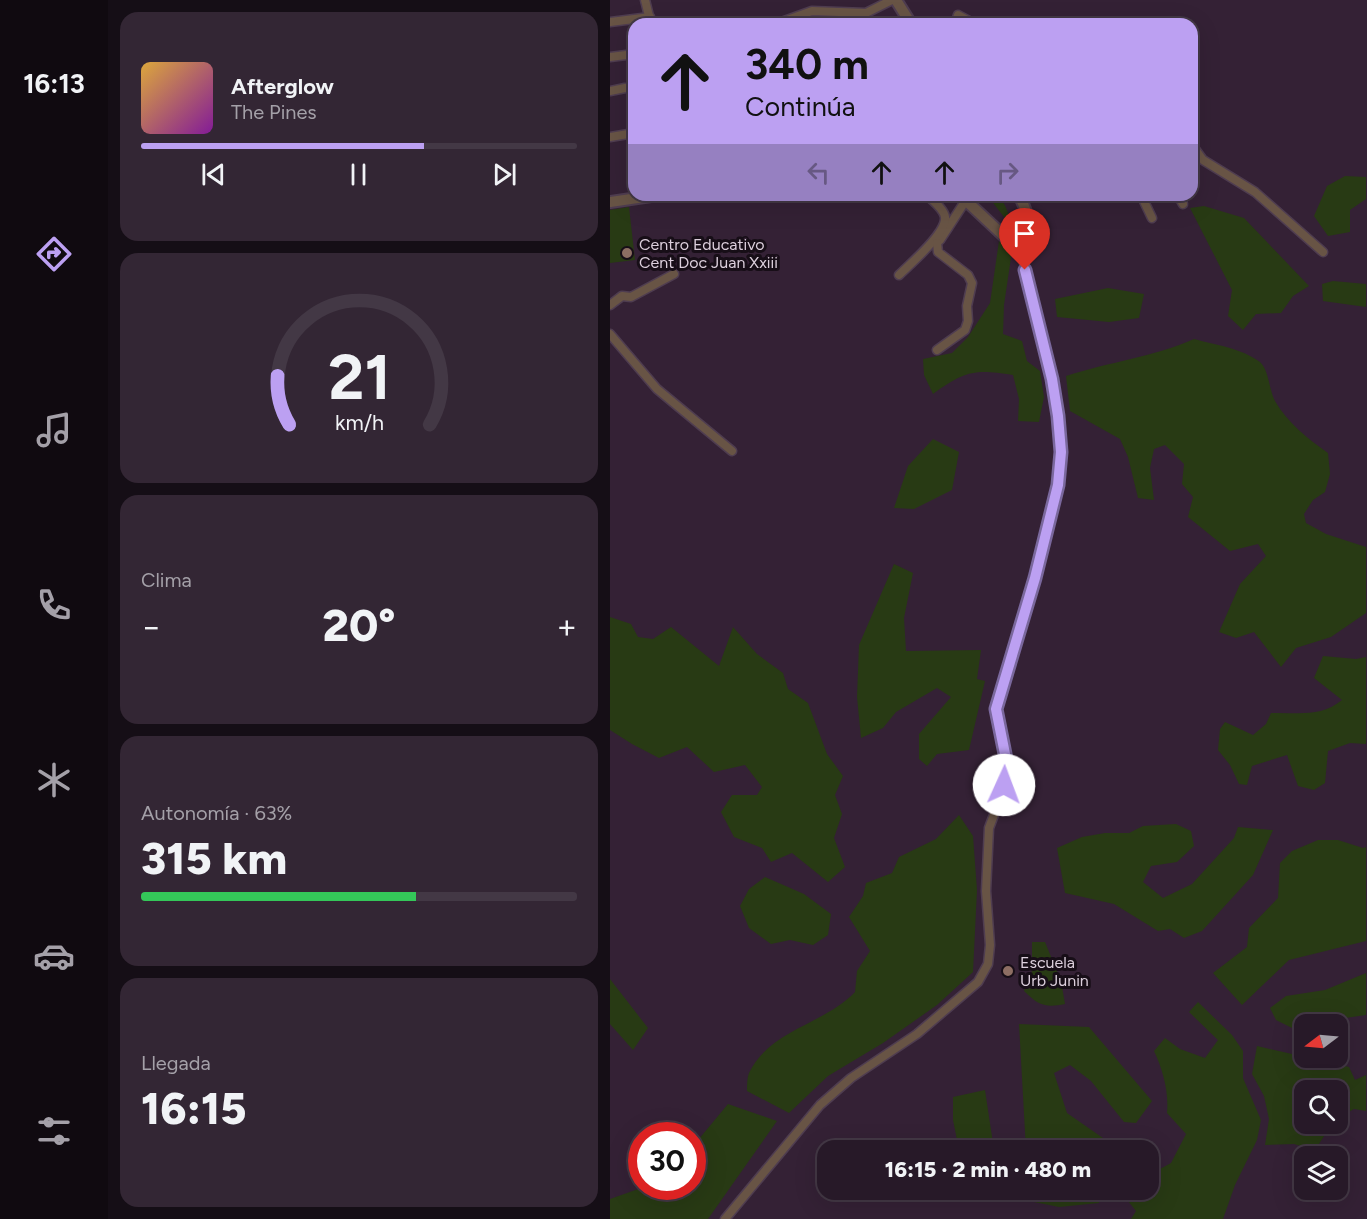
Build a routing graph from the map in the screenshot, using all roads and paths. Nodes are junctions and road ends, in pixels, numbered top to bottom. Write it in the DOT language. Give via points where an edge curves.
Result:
graph roads {
  1 [pos="644,0"];
  2 [pos="811,0"];
  3 [pos="894,0"];
  4 [pos="812,11"];
  5 [pos="650,18"];
  6 [pos="793,18"];
  7 [pos="907,18"];
  8 [pos="628,21"];
  9 [pos="610,22"];
  10 [pos="628,55"];
  11 [pos="610,57"];
  12 [pos="625,88"];
  13 [pos="610,91"];
  14 [pos="628,134"];
  15 [pos="610,137"];
  16 [pos="1198,153"];
  17 [pos="628,199"];
  18 [pos="932,201"];
  19 [pos="961,201"];
  20 [pos="966,201"];
  21 [pos="1022,201"];
  22 [pos="1144,201"];
  23 [pos="1181,201"];
  24 [pos="610,202"];
  25 [pos="1183,204"];
  26 [pos="1152,218"];
  27 [pos="1021,242"];
  28 [pos="933,244"];
  29 [pos="1323,252"];
  30 [pos="674,274"];
  31 [pos="899,275"];
  32 [pos="610,305"];
  33 [pos="610,334"];
  34 [pos="937,350"];
  35 [pos="732,451"];
  36 [pos="725,1219"];
  1 -- 5 [label="street"];
  2 -- 4 [label="street"];
  3 -- 4 [label="street" via="866,13"];
  3 -- 7 [label="street"];
  4 -- 6 [label="street"];
  8 -- 9 [label="street"];
  10 -- 11 [label="street"];
  12 -- 13 [label="street"];
  14 -- 15 [label="street"];
  16 -- 29 [label="street" via="1255,192"];
  17 -- 24 [label="street"];
  18 -- 28 [label="street" via="945,217"];
  19 -- 28 [label="street"];
  20 -- 27 [label="street" via="1006,238"];
  21 -- 27 [label="street" via="1028,229"];
  22 -- 26 [label="street"];
  23 -- 25 [label="street"];
  27 -- 36 [label="street" via="1058,416 1061,452 1058,485 1035,578 996,709 1009,774 989,828 988,964 978,982 918,1034 851,1078 820,1105"];
  28 -- 31 [label="street"];
  28 -- 34 [label="street" via="972,283 965,330"];
  30 -- 32 [label="street"];
  33 -- 35 [label="street" via="657,389"];
}
